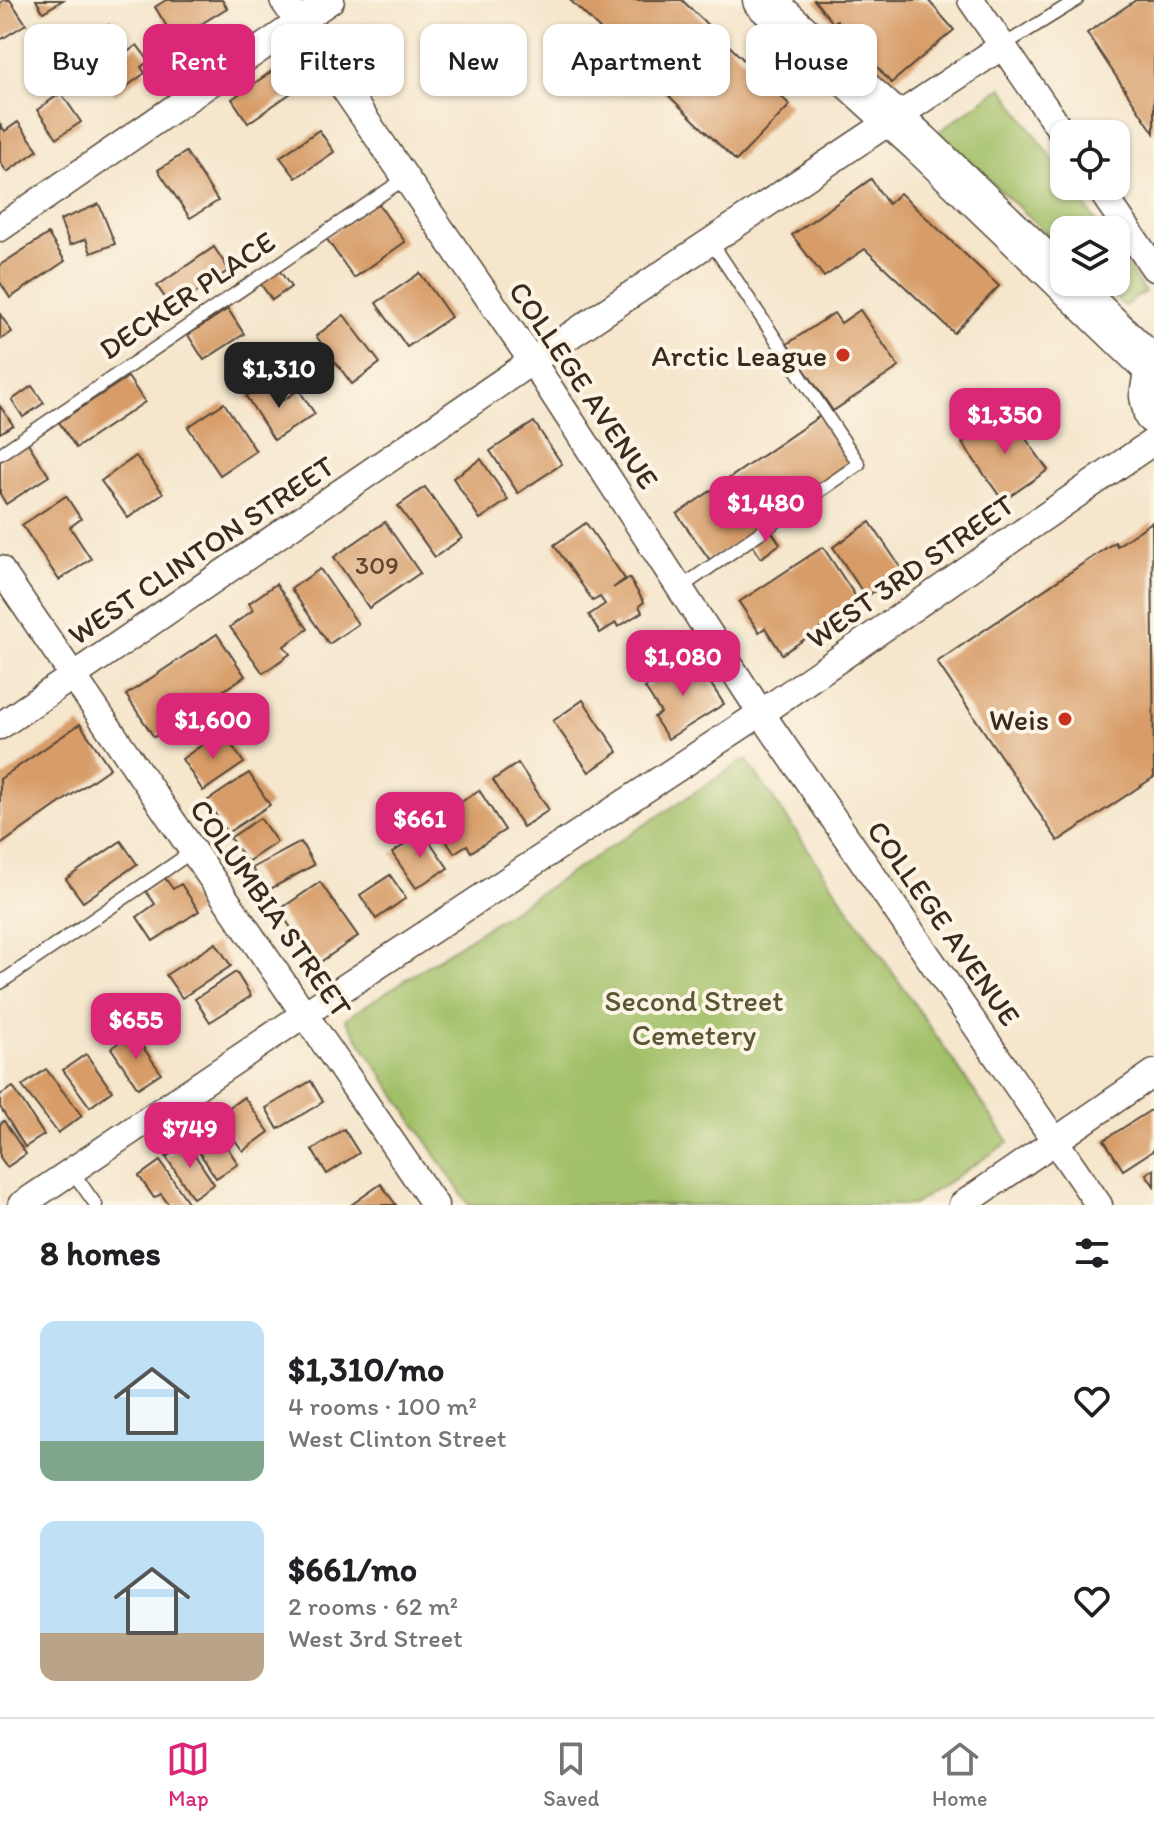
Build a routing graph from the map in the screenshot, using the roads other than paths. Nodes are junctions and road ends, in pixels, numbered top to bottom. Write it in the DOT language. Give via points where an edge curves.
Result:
graph roads {
  1 [pos="283,0"];
  2 [pos="331,0"];
  3 [pos="763,0"];
  4 [pos="971,0"];
  5 [pos="1077,0"];
  6 [pos="299,21"];
  7 [pos="1004,45"];
  8 [pos="893,120"];
  9 [pos="1054,120"];
  10 [pos="404,179"];
  11 [pos="1108,200"];
  12 [pos="0,228"];
  13 [pos="711,242"];
  14 [pos="1154,268"];
  15 [pos="1050,269"];
  16 [pos="1078,296"];
  17 [pos="532,361"];
  18 [pos="1154,370"];
  19 [pos="1154,414"];
  20 [pos="1154,441"];
  21 [pos="0,454"];
  22 [pos="0,569"];
  23 [pos="680,588"];
  24 [pos="73,676"];
  25 [pos="761,713"];
  26 [pos="0,726"];
  27 [pos="193,851"];
  28 [pos="0,983"];
  29 [pos="306,1013"];
  30 [pos="1154,1073"];
  31 [pos="1056,1142"];
  32 [pos="72,1171"];
  33 [pos="21,1205"];
  34 [pos="96,1205"];
  35 [pos="435,1205"];
  36 [pos="962,1205"];
  37 [pos="1099,1205"];
  1 -- 6 [label="street, COLLEGE AVENUE"];
  2 -- 6 [label="street"];
  3 -- 8 [label="main road"];
  4 -- 7 [label="street"];
  5 -- 7 [label="lane, WEST CLINTON STREET"];
  6 -- 10 [label="street, COLLEGE AVENUE"];
  6 -- 12 [label="street"];
  7 -- 8 [label="street, WEST CLINTON STREET"];
  7 -- 9 [label="street"];
  8 -- 13 [label="street, WEST CLINTON STREET"];
  8 -- 15 [label="main road"];
  10 -- 17 [label="street, COLLEGE AVENUE"];
  10 -- 21 [label="lane, DECKER PLACE"];
  11 -- 14 [label="street"];
  13 -- 17 [label="street, WEST CLINTON STREET"];
  13 -- 23 [label="lane" via="859,464"];
  16 -- 18 [label="main road"];
  17 -- 23 [label="street, COLLEGE AVENUE"];
  17 -- 24 [label="street, WEST CLINTON STREET"];
  18 -- 19 [label="main road"];
  20 -- 25 [label="street, WEST 3RD STREET"];
  22 -- 24 [label="street, COLUMBIA STREET"];
  23 -- 25 [label="street, COLLEGE AVENUE"];
  24 -- 26 [label="street, WEST CLINTON STREET"];
  24 -- 27 [label="street, COLUMBIA STREET"];
  25 -- 29 [label="street, WEST 3RD STREET"];
  25 -- 31 [label="street, COLLEGE AVENUE"];
  27 -- 28 [label="lane"];
  27 -- 29 [label="street, COLUMBIA STREET"];
  29 -- 32 [label="street, WEST 3RD STREET"];
  29 -- 35 [label="street, COLUMBIA STREET"];
  30 -- 31 [label="street"];
  31 -- 36 [label="street"];
  31 -- 37 [label="street, COLLEGE AVENUE"];
  32 -- 33 [label="street, WEST 3RD STREET"];
  32 -- 34 [label="lane"];
}
